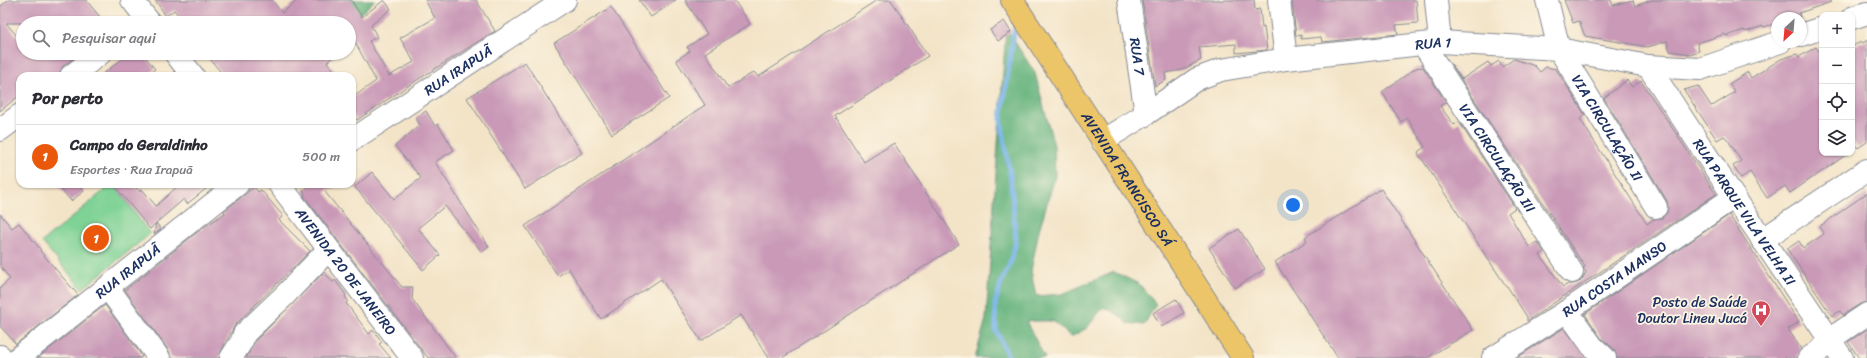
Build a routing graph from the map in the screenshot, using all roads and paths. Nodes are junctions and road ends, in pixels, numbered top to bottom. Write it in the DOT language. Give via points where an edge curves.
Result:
graph roads {
  1 [pos="132,0"];
  2 [pos="565,0"];
  3 [pos="1012,0"];
  4 [pos="1130,0"];
  5 [pos="1279,0"];
  6 [pos="1436,0"];
  7 [pos="1547,0"];
  8 [pos="1867,13"];
  9 [pos="143,16"];
  10 [pos="1855,17"];
  11 [pos="1819,29"];
  12 [pos="1807,33"];
  13 [pos="1432,43"];
  14 [pos="1771,45"];
  15 [pos="1559,49"];
  16 [pos="1286,59"];
  17 [pos="92,60"];
  18 [pos="180,60"];
  19 [pos="1648,66"];
  20 [pos="76,72"];
  21 [pos="190,72"];
  22 [pos="1146,114"];
  23 [pos="16,118"];
  24 [pos="0,130"];
  25 [pos="356,137"];
  26 [pos="1102,141"];
  27 [pos="1867,170"];
  28 [pos="233,188"];
  29 [pos="284,188"];
  30 [pos="1734,197"];
  31 [pos="1656,207"];
  32 [pos="1762,240"];
  33 [pos="328,250"];
  34 [pos="1572,272"];
  35 [pos="108,288"];
  36 [pos="1567,311"];
  37 [pos="1867,314"];
  38 [pos="1830,339"];
  39 [pos="18,358"];
  40 [pos="158,358"];
  41 [pos="231,358"];
  42 [pos="412,358"];
  43 [pos="1243,358"];
  44 [pos="1493,358"];
  45 [pos="1605,358"];
  46 [pos="1809,358"];
  47 [pos="1842,358"];
  1 -- 9 [label="street"];
  2 -- 25 [label="street, RUA IRAPUÃ"];
  3 -- 26 [label="main road, AVENIDA FRANCISCO SÁ"];
  4 -- 22 [label="street, RUA 7"];
  5 -- 16 [label="street"];
  6 -- 13 [label="street"];
  7 -- 15 [label="street, VIA CIRCULAÇÃO II"];
  8 -- 10 [label="street"];
  11 -- 12 [label="street"];
  13 -- 15 [label="street, RUA 1"];
  13 -- 16 [label="street, RUA 1"];
  13 -- 34 [label="street, VIA CIRCULAÇÃO III"];
  14 -- 19 [label="street, RUA 1" via="1700,69"];
  15 -- 19 [label="street, RUA 1"];
  15 -- 31 [label="street, VIA CIRCULAÇÃO II"];
  16 -- 22 [label="street, RUA 1" via="1210,73 1196,79"];
  17 -- 20 [label="street"];
  18 -- 21 [label="street"];
  19 -- 30 [label="street, RUA PARQUE VILA VELHA II"];
  22 -- 26 [label="street, RUA 1"];
  23 -- 24 [label="street"];
  26 -- 43 [label="main road, AVENIDA FRANCISCO SÁ"];
  27 -- 32 [label="street"];
  28 -- 35 [label="street, RUA IRAPUÃ"];
  29 -- 33 [label="street, AVENIDA 20 DE JANEIRO"];
  30 -- 32 [label="street, RUA PARQUE VILA VELHA II"];
  30 -- 36 [label="street, RUA COSTA MANSO"];
  32 -- 38 [label="street, RUA PARQUE VILA VELHA II"];
  33 -- 41 [label="street" via="244,334"];
  33 -- 42 [label="street, AVENIDA 20 DE JANEIRO"];
  35 -- 39 [label="street, RUA IRAPUÃ"];
  35 -- 40 [label="street"];
  36 -- 44 [label="street, RUA COSTA MANSO"];
  36 -- 45 [label="street" via="1592,346"];
  37 -- 38 [label="street"];
  38 -- 46 [label="street"];
  38 -- 47 [label="street, RUA PARQUE VILA VELHA II"];
}
